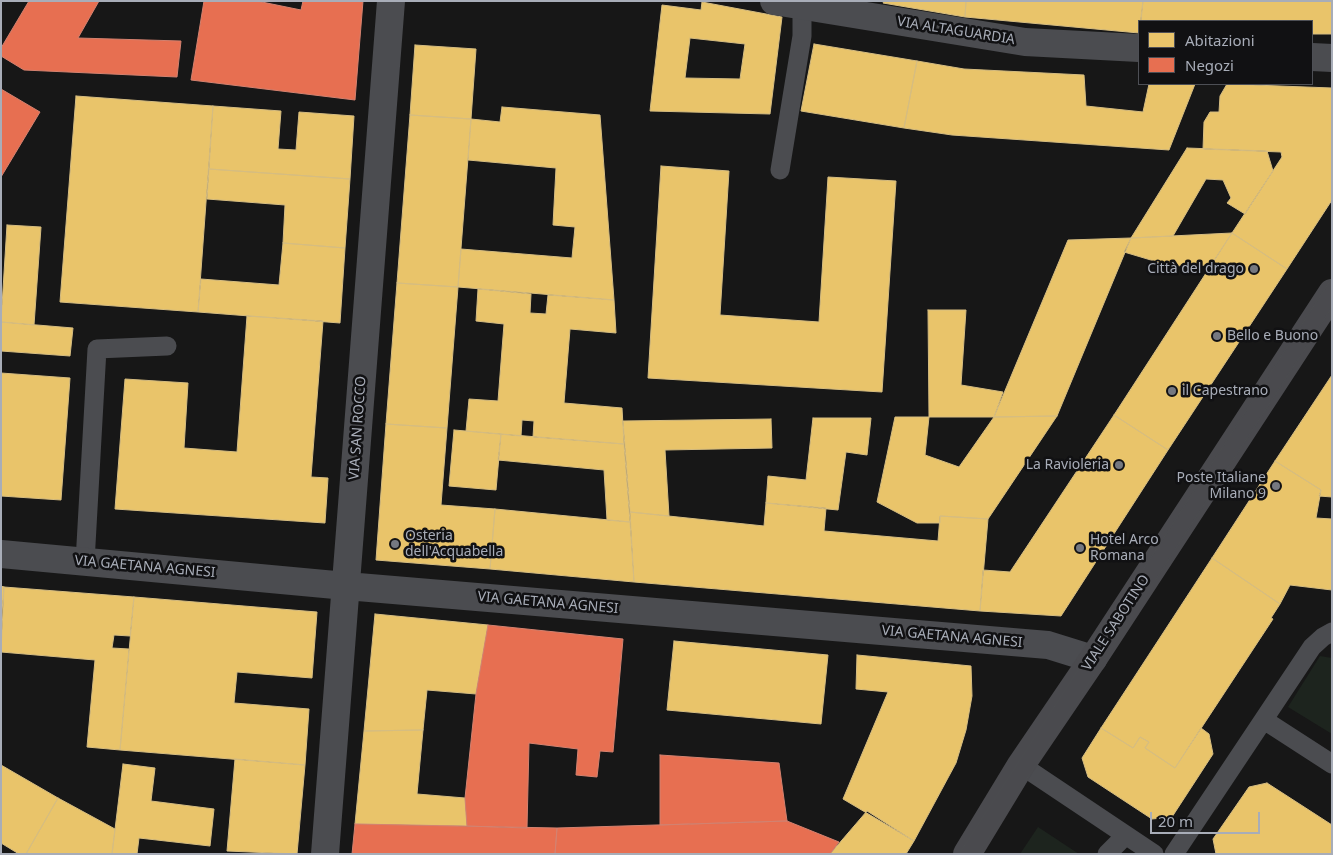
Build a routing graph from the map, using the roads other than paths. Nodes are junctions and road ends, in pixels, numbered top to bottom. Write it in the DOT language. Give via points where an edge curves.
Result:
graph roads {
  1 [pos="391,1"];
  2 [pos="774,1"];
  3 [pos="802,6"];
  4 [pos="1138,48"];
  5 [pos="1313,57"];
  6 [pos="1332,58"];
  7 [pos="780,170"];
  8 [pos="1332,292"];
  9 [pos="167,346"];
  10 [pos="1,554"];
  11 [pos="86,562"];
  12 [pos="346,586"];
  13 [pos="1332,632"];
  14 [pos="1093,659"];
  15 [pos="1264,720"];
  16 [pos="1332,764"];
  17 [pos="1021,765"];
  18 [pos="1126,835"];
  19 [pos="325,854"];
  20 [pos="967,854"];
  21 [pos="1107,854"];
  22 [pos="1154,854"];
  23 [pos="1174,854"];
  1 -- 12 [label="street, VIA SAN ROCCO"];
  2 -- 3 [label="street, VIA ALTAGUARDIA"];
  3 -- 4 [label="street, VIA ALTAGUARDIA" via="1025,42"];
  3 -- 7 [label="lane" via="802,36"];
  5 -- 6 [label="street"];
  8 -- 14 [label="street, VIALE SABOTINO"];
  9 -- 11 [label="lane" via="96,349"];
  10 -- 11 [label="street, VIA GAETANA AGNESI"];
  11 -- 12 [label="street, VIA GAETANA AGNESI"];
  12 -- 14 [label="street, VIA GAETANA AGNESI" via="1048,645"];
  12 -- 19 [label="street, VIA SAN ROCCO"];
  13 -- 15 [label="lane" via="1312,647"];
  14 -- 17 [label="street, VIALE SABOTINO"];
  15 -- 16 [label="lane"];
  15 -- 23 [label="lane"];
  17 -- 18 [label="lane"];
  17 -- 20 [label="street, VIALE SABOTINO"];
  18 -- 21 [label="lane"];
  18 -- 22 [label="lane"];
}
